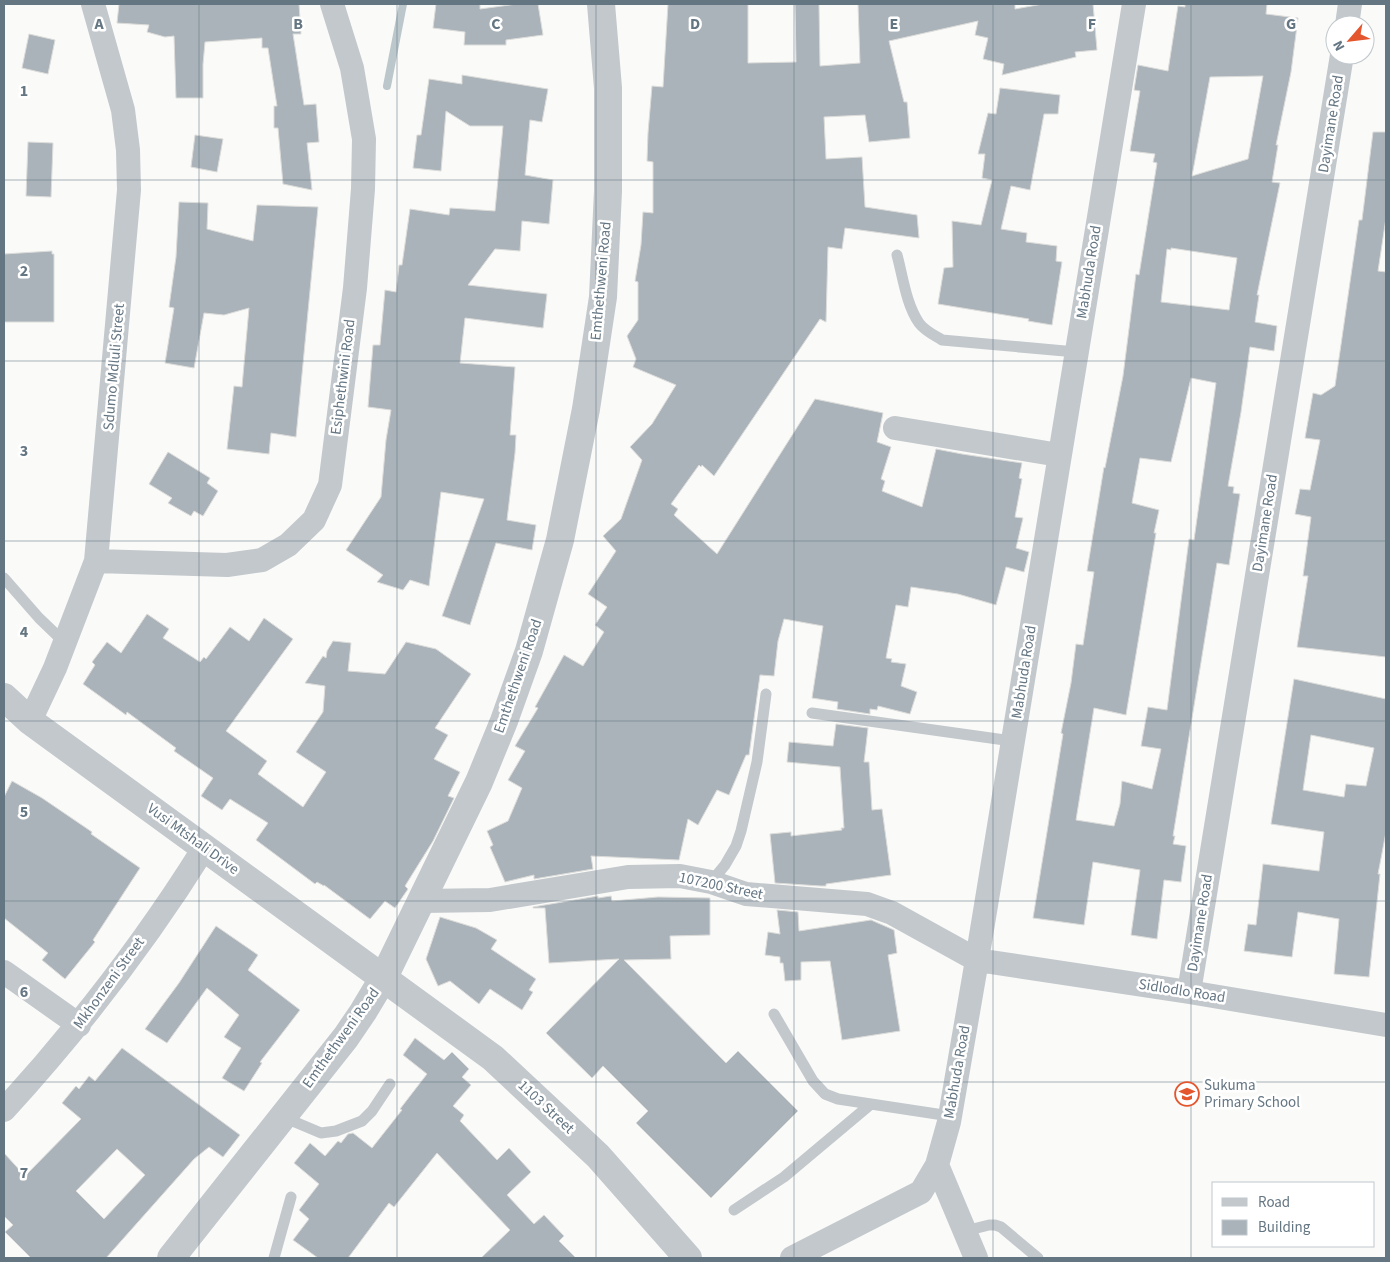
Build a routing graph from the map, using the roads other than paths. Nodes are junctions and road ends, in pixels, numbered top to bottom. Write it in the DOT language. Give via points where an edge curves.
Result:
graph roads {
  1 [pos="93,4"];
  2 [pos="332,4"];
  3 [pos="600,4"];
  4 [pos="1134,4"];
  5 [pos="1340,65"];
  6 [pos="897,255"];
  7 [pos="1076,352"];
  8 [pos="895,428"];
  9 [pos="1059,455"];
  10 [pos="96,561"];
  11 [pos="4,578"];
  12 [pos="65,643"];
  13 [pos="766,694"];
  14 [pos="4,697"];
  15 [pos="812,713"];
  16 [pos="30,720"];
  17 [pos="1012,741"];
  18 [pos="204,848"];
  19 [pos="711,882"];
  20 [pos="422,901"];
  21 [pos="977,960"];
  22 [pos="4,972"];
  23 [pos="384,977"];
  24 [pos="1189,992"];
  25 [pos="774,1014"];
  26 [pos="78,1025"];
  27 [pos="1386,1025"];
  28 [pos="390,1084"];
  29 [pos="871,1104"];
  30 [pos="4,1110"];
  31 [pos="950,1116"];
  32 [pos="283,1117"];
  33 [pos="937,1165"];
  34 [pos="291,1197"];
  35 [pos="734,1210"];
  36 [pos="965,1231"];
  37 [pos="175,1257"];
  38 [pos="274,1258"];
  39 [pos="688,1258"];
  40 [pos="792,1258"];
  41 [pos="976,1258"];
  42 [pos="1038,1258"];
  1 -- 10 [label="street, Sdumo Mdluli Street" via="123,110 129,190"];
  2 -- 10 [label="street, Esiphethwini Road" via="352,68 364,139 355,288 330,485 314,520 288,545 262,560 227,565"];
  3 -- 20 [label="street, Emthethweni Road" via="608,88 608,191 603,297 586,409 560,540 529,651 480,782"];
  4 -- 7 [label="street, Mabhuda Road"];
  5 -- 24 [label="street, Dayimane Road"];
  6 -- 7 [label="lane" via="911,307 920,324 942,340"];
  7 -- 9 [label="street, Mabhuda Road"];
  8 -- 9 [label="street"];
  9 -- 17 [label="street, Mabhuda Road"];
  10 -- 12 [label="street, Sdumo Mdluli Street"];
  11 -- 12 [label="lane"];
  12 -- 16 [label="street, Sdumo Mdluli Street"];
  13 -- 19 [label="lane" via="757,762 741,831 725,865"];
  14 -- 16 [label="street, Vusi Mtshali Drive"];
  15 -- 17 [label="lane"];
  16 -- 18 [label="street, Vusi Mtshali Drive"];
  17 -- 21 [label="street, Mabhuda Road"];
  18 -- 23 [label="street, Vusi Mtshali Drive"];
  18 -- 26 [label="street, Mkhonzeni Street" via="173,896"];
  19 -- 20 [label="street, 107200 Street" via="680,876 628,877 490,900"];
  19 -- 21 [label="street, 107200 Street" via="746,894 868,904 892,913"];
  20 -- 23 [label="street, Emthethweni Road"];
  21 -- 24 [label="street, Sidlodlo Road"];
  21 -- 31 [label="street, Mabhuda Road"];
  22 -- 26 [label="street"];
  23 -- 32 [label="street, Emthethweni Road" via="346,1037"];
  23 -- 39 [label="street, 1103 Street" via="493,1058 552,1112 598,1156"];
  24 -- 27 [label="street, Sidlodlo Road"];
  25 -- 29 [label="lane" via="813,1082 825,1094"];
  26 -- 30 [label="street, Mkhonzeni Street"];
  28 -- 32 [label="lane" via="362,1121 336,1132 320,1133"];
  29 -- 31 [label="lane"];
  29 -- 35 [label="lane" via="798,1166"];
  31 -- 33 [label="street, Mabhuda Road"];
  32 -- 37 [label="street, Emthethweni Road"];
  33 -- 36 [label="street"];
  33 -- 40 [label="street, Mabhuda Road" via="921,1192"];
  34 -- 38 [label="lane"];
  36 -- 41 [label="street"];
  36 -- 42 [label="lane" via="989,1225 1001,1227"];
}
